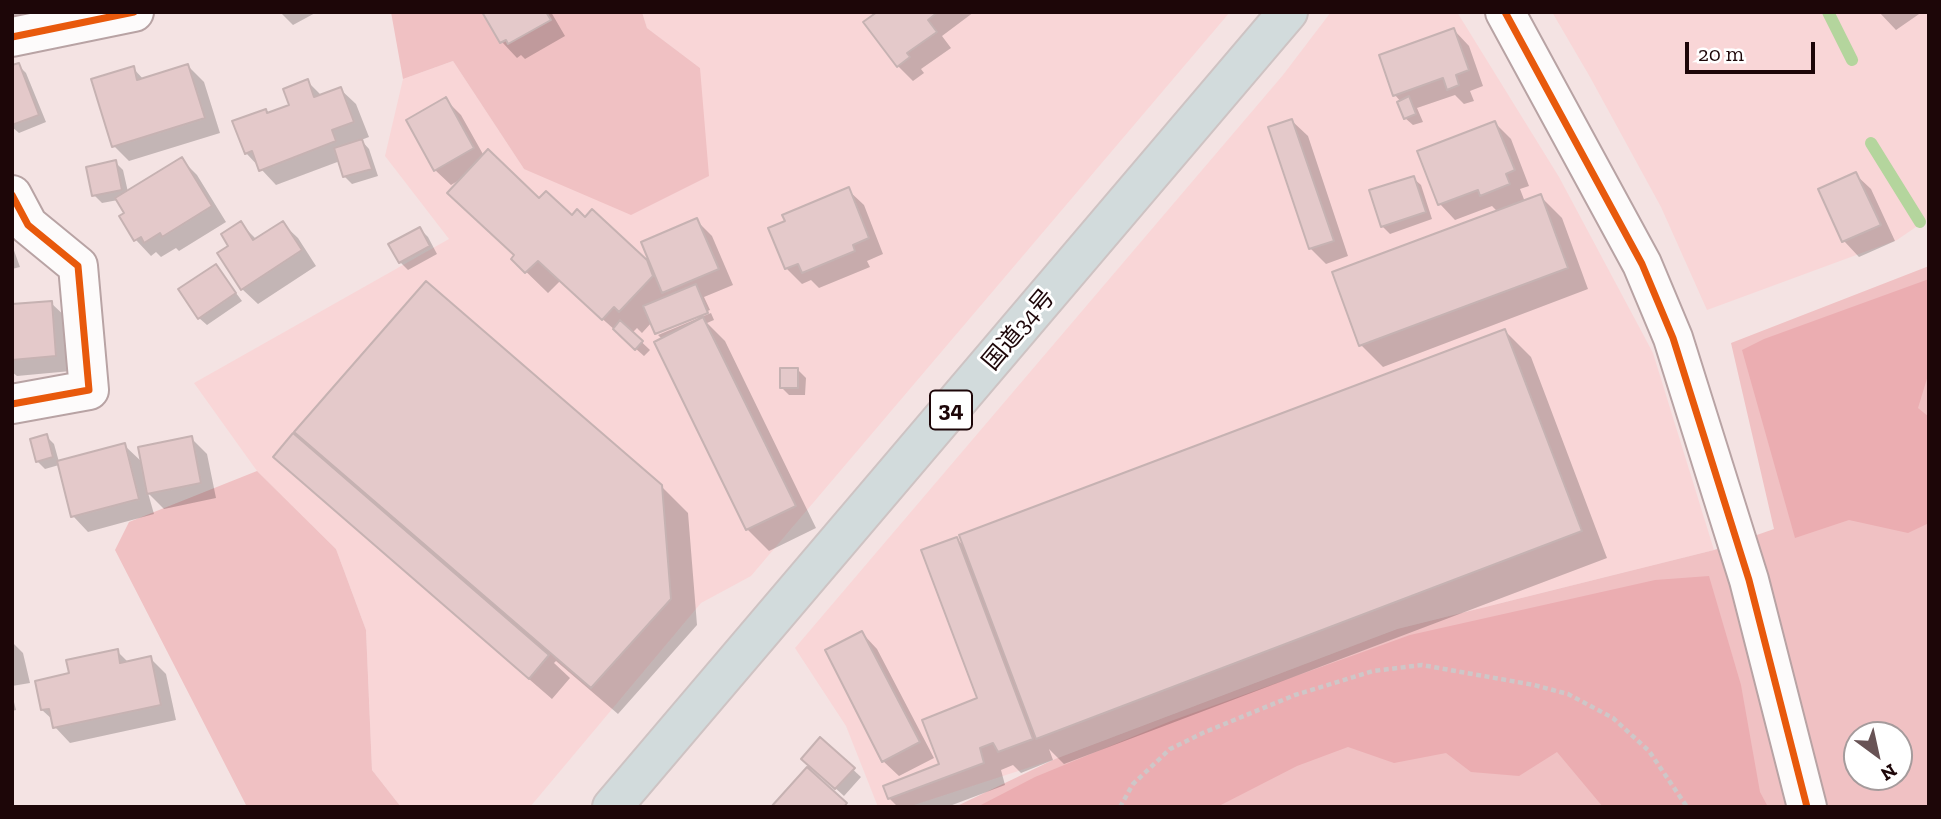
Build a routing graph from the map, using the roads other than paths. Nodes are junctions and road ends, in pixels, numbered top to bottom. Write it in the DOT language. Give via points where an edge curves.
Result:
graph roads {
  1 [pos="134,12"];
  2 [pos="1288,12"];
  3 [pos="1505,12"];
  4 [pos="12,37"];
  5 [pos="12,195"];
  6 [pos="12,404"];
  7 [pos="612,807"];
  8 [pos="1807,807"];
  1 -- 4 [label="street"];
  2 -- 7 [label="highway, 国道34号 / 34"];
  3 -- 8 [label="street" via="1642,264 1673,338 1749,580"];
  5 -- 6 [label="street" via="27,225 78,266 89,390"];
}
